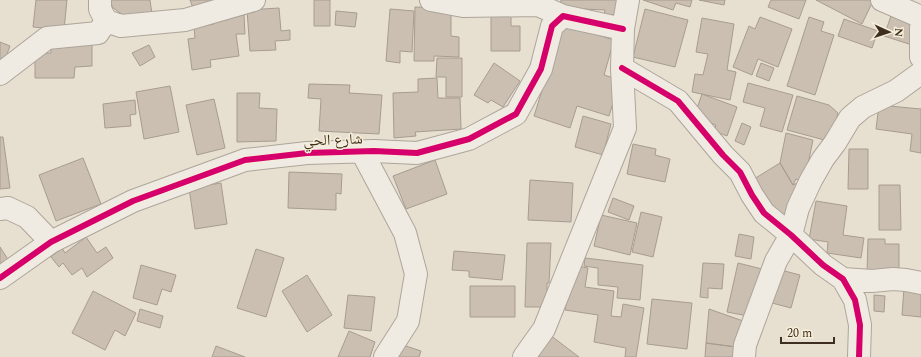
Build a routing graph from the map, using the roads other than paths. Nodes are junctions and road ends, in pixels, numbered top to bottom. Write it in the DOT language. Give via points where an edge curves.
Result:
graph roads {
  1 [pos="100,0"];
  2 [pos="254,0"];
  3 [pos="431,0"];
  4 [pos="628,0"];
  5 [pos="882,0"];
  6 [pos="563,16"];
  7 [pos="921,17"];
  8 [pos="106,21"];
  9 [pos="921,28"];
  10 [pos="624,29"];
  11 [pos="921,57"];
  12 [pos="622,68"];
  13 [pos="921,73"];
  14 [pos="0,74"];
  15 [pos="362,152"];
  16 [pos="0,209"];
  17 [pos="791,235"];
  18 [pos="51,242"];
  19 [pos="0,278"];
  20 [pos="843,279"];
  21 [pos="921,283"];
  22 [pos="385,357"];
  23 [pos="524,357"];
  24 [pos="744,357"];
  25 [pos="858,357"];
  1 -- 8 [label="street" via="100,9"];
  2 -- 8 [label="street" via="185,20 121,26"];
  3 -- 6 [label="street" via="463,6 538,5"];
  4 -- 10 [label="street"];
  5 -- 7 [label="street"];
  6 -- 10 [label="street"];
  6 -- 15 [label="street, شارع الحي" via="552,26 541,69 516,114 468,139 417,153"];
  8 -- 14 [label="street" via="98,33 47,38"];
  9 -- 11 [label="street"];
  10 -- 12 [label="street"];
  12 -- 17 [label="street" via="678,101 740,172 764,213"];
  12 -- 23 [label="street" via="624,128 544,329"];
  13 -- 17 [label="street" via="896,91 863,107 850,118 811,180 798,208"];
  15 -- 18 [label="street, شارع الحي" via="307,153 245,160 133,201"];
  15 -- 22 [label="street" via="405,233 416,274 408,321"];
  16 -- 18 [label="street" via="8,208 27,217"];
  17 -- 20 [label="street" via="823,265"];
  17 -- 24 [label="street" via="776,261 745,345"];
  18 -- 19 [label="street, شارع الحي"];
  20 -- 21 [label="street"];
  20 -- 25 [label="street" via="855,300 860,325"];
}
